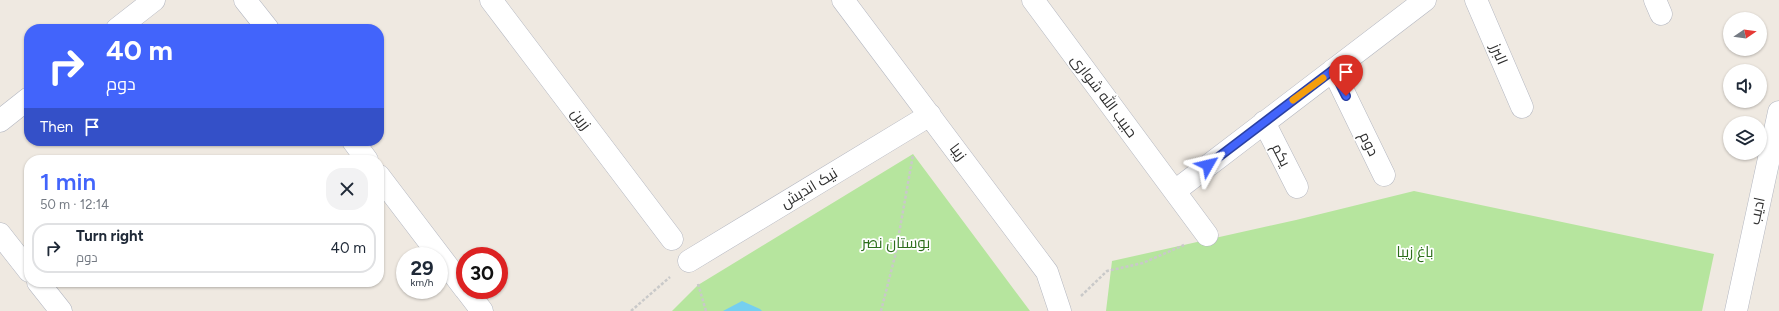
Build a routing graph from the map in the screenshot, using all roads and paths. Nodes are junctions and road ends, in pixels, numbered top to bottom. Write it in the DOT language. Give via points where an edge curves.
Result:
graph roads {
  1 [pos="154,0"];
  2 [pos="246,0"];
  3 [pos="491,0"];
  4 [pos="843,0"];
  5 [pos="1033,0"];
  6 [pos="1424,0"];
  7 [pos="1476,0"];
  8 [pos="123,24"];
  9 [pos="264,24"];
  10 [pos="1333,70"];
  11 [pos="24,102"];
  12 [pos="1522,107"];
  13 [pos="1779,112"];
  14 [pos="930,115"];
  15 [pos="0,121"];
  16 [pos="1264,122"];
  17 [pos="357,146"];
  18 [pos="913,154"];
  19 [pos="363,155"];
  20 [pos="1384,175"];
  21 [pos="384,182"];
  22 [pos="1297,187"];
  23 [pos="1175,191"];
  24 [pos="0,234"];
  25 [pos="1207,235"];
  26 [pos="672,239"];
  27 [pos="689,261"];
  28 [pos="24,265"];
  29 [pos="456,276"];
  30 [pos="42,287"];
  31 [pos="473,299"];
  32 [pos="1068,306"];
  33 [pos="61,311"];
  34 [pos="482,311"];
  35 [pos="631,311"];
  36 [pos="881,311"];
  37 [pos="1736,311"];
  1 -- 8 [label="street"];
  2 -- 9 [label="street"];
  3 -- 26 [label="street, زرین"];
  4 -- 14 [label="street, زیبا"];
  5 -- 23 [label="street, حبیب الله شواری"];
  6 -- 10 [label="street"];
  7 -- 12 [label="street, البرز"];
  10 -- 16 [label="street"];
  10 -- 20 [label="street, دوم"];
  11 -- 15 [label="street"];
  13 -- 37 [label="street, ادیب"];
  14 -- 27 [label="street, نیک اندیش"];
  14 -- 32 [label="street, زیبا" via="1047,272"];
  16 -- 22 [label="street, یکم"];
  16 -- 23 [label="street"];
  17 -- 19 [label="street"];
  18 -- 36 [label="path" via="895,256"];
  21 -- 29 [label="street"];
  23 -- 25 [label="street, حبیب الله شواری"];
  24 -- 28 [label="street"];
  25 -- 32 [label="path" via="1143,263 1107,271"];
  27 -- 35 [label="path"];
  30 -- 33 [label="street"];
  31 -- 34 [label="street"];
}
